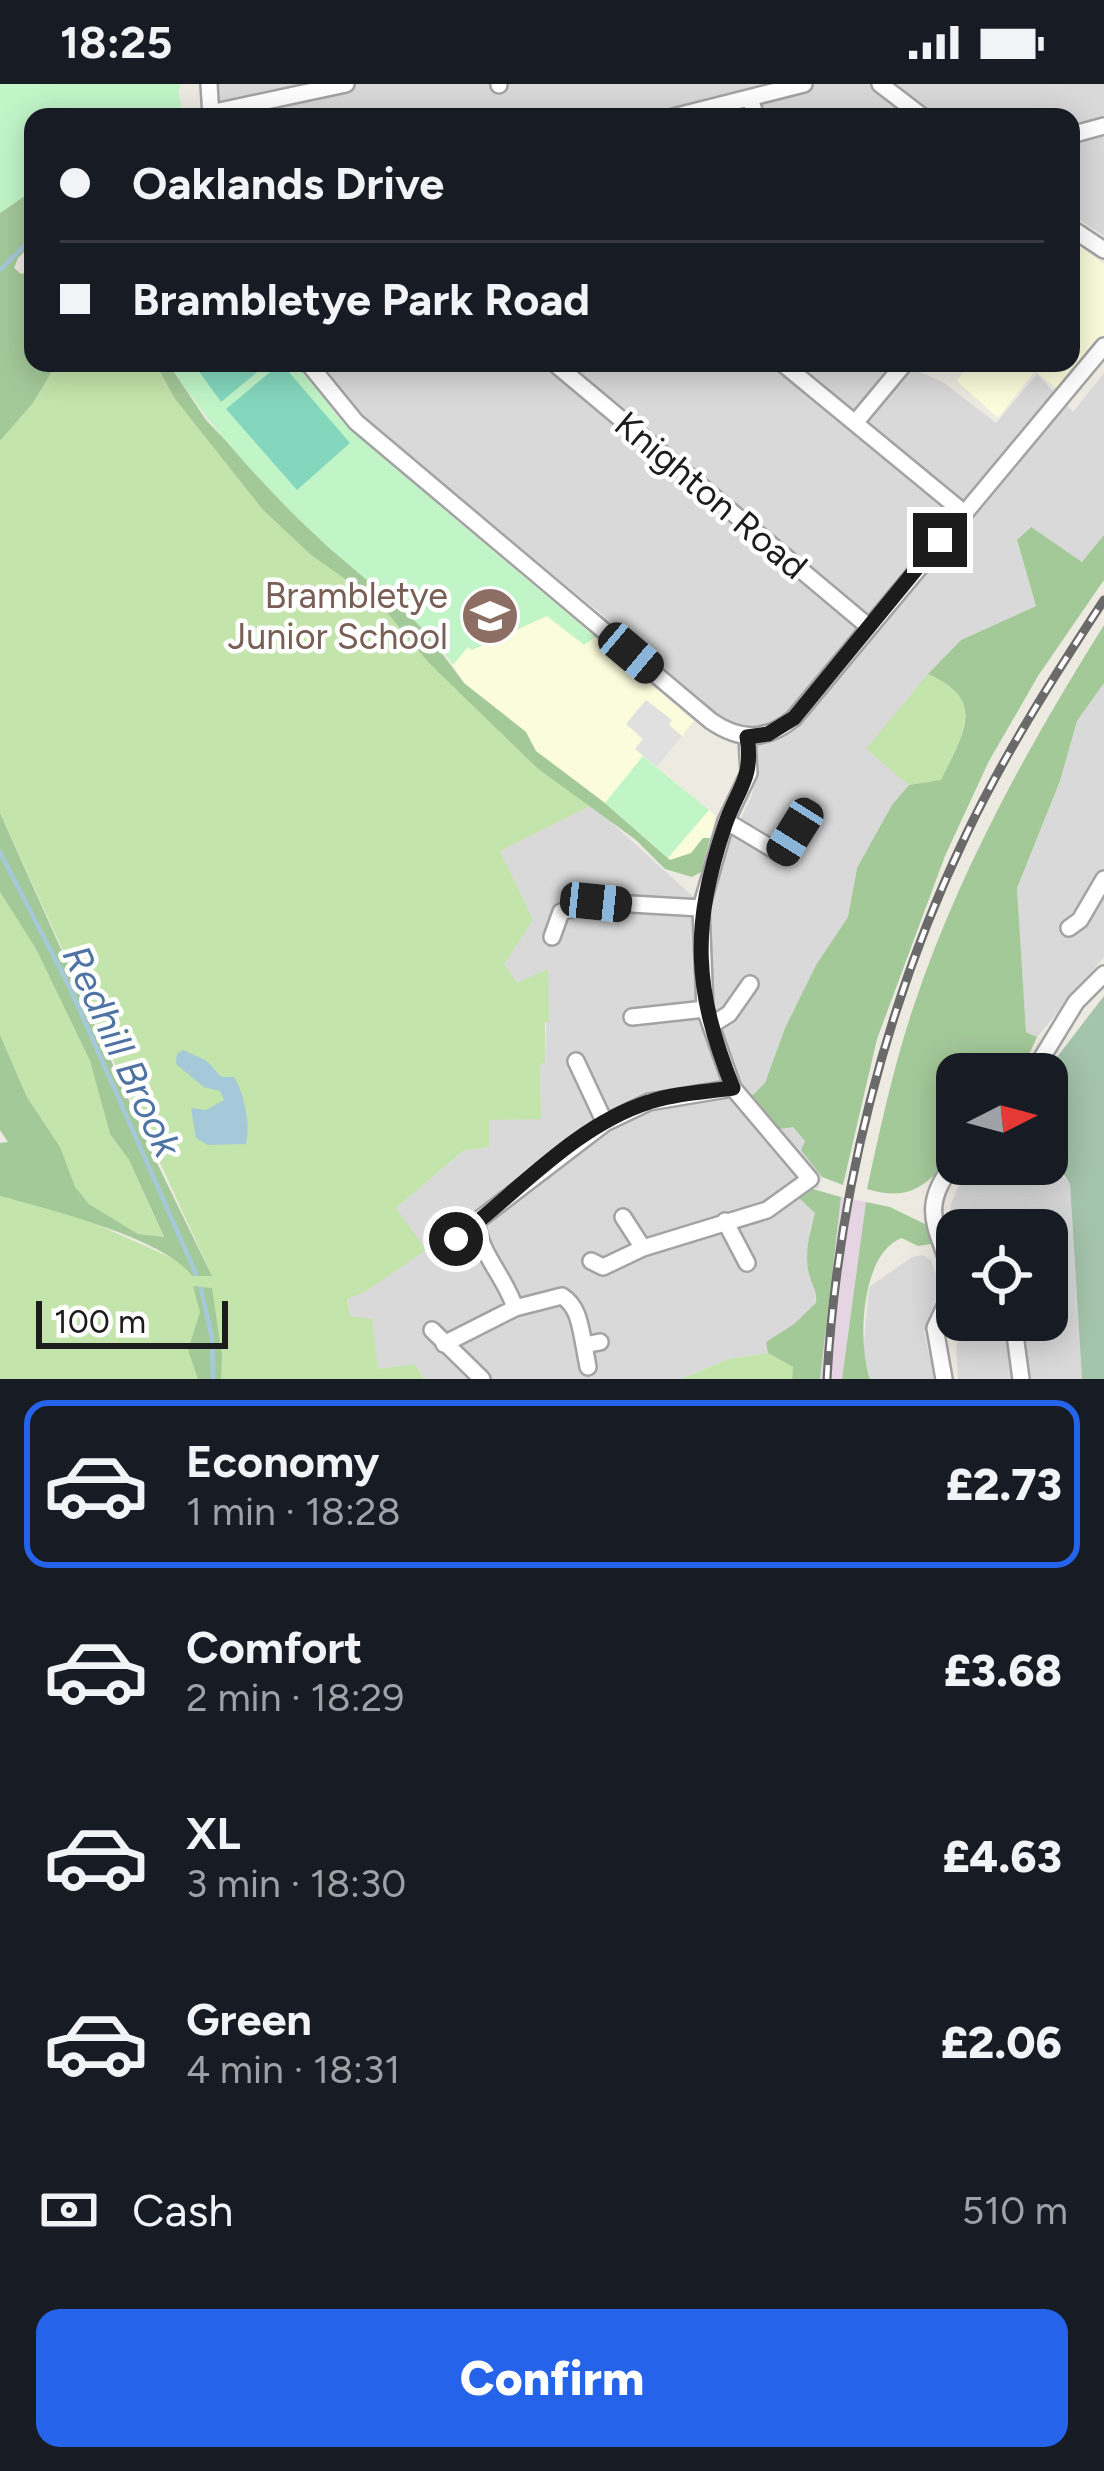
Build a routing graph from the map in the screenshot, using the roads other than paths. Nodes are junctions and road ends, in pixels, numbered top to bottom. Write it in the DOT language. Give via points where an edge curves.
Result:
graph roads {
  1 [pos="346,84"];
  2 [pos="803,84"];
  3 [pos="880,84"];
  4 [pos="750,98"];
  5 [pos="241,108"];
  6 [pos="709,108"];
  7 [pos="753,108"];
  8 [pos="911,108"];
  9 [pos="1104,346"];
  10 [pos="315,372"];
  11 [pos="565,372"];
  12 [pos="793,372"];
  13 [pos="898,372"];
  14 [pos="855,423"];
  15 [pos="963,512"];
  16 [pos="868,627"];
  17 [pos="747,737"];
  18 [pos="809,810"];
  19 [pos="726,821"];
  20 [pos="1104,879"];
  21 [pos="701,908"];
  22 [pos="1070,928"];
  23 [pos="553,937"];
  24 [pos="1104,974"];
  25 [pos="750,984"];
  26 [pos="632,1017"];
  27 [pos="708,1017"];
  28 [pos="1045,1053"];
  29 [pos="576,1061"];
  30 [pos="733,1088"];
  31 [pos="605,1123"];
  32 [pos="943,1185"];
  33 [pos="623,1217"];
  34 [pos="725,1221"];
  35 [pos="477,1223"];
  36 [pos="643,1248"];
  37 [pos="438,1251"];
  38 [pos="591,1261"];
  39 [pos="747,1263"];
  40 [pos="515,1308"];
  41 [pos="1016,1341"];
  42 [pos="588,1367"];
  43 [pos="482,1379"];
  44 [pos="944,1379"];
  45 [pos="1021,1379"];
  1 -- 5 [label="street"];
  2 -- 4 [label="street"];
  3 -- 8 [label="street"];
  4 -- 6 [label="street"];
  4 -- 7 [label="street"];
  9 -- 15 [label="street"];
  10 -- 17 [label="street" via="356,422 711,721"];
  11 -- 16 [label="street, Knighton Road"];
  12 -- 14 [label="street"];
  13 -- 14 [label="street"];
  14 -- 15 [label="street"];
  15 -- 16 [label="street"];
  16 -- 17 [label="street" via="794,718"];
  17 -- 19 [label="street" via="749,773"];
  18 -- 19 [label="street" via="781,854"];
  19 -- 21 [label="street"];
  20 -- 22 [label="street"];
  21 -- 23 [label="street" via="596,902 561,912"];
  21 -- 27 [label="street"];
  24 -- 28 [label="street"];
  25 -- 27 [label="street" via="729,1014"];
  26 -- 27 [label="street"];
  27 -- 30 [label="street"];
  29 -- 31 [label="street"];
  30 -- 31 [label="street" via="650,1102"];
  30 -- 34 [label="street" via="810,1179 767,1210"];
  31 -- 35 [label="street"];
  32 -- 44 [label="street" via="934,1224 953,1289 934,1328"];
  33 -- 36 [label="street"];
  34 -- 36 [label="street"];
  34 -- 39 [label="street"];
  35 -- 37 [label="street"];
  35 -- 40 [label="street"];
  36 -- 38 [label="street" via="603,1268"];
  40 -- 42 [label="street" via="562,1296 571,1302 592,1343"];
  40 -- 43 [label="street" via="438,1337"];
  41 -- 45 [label="street"];
}
